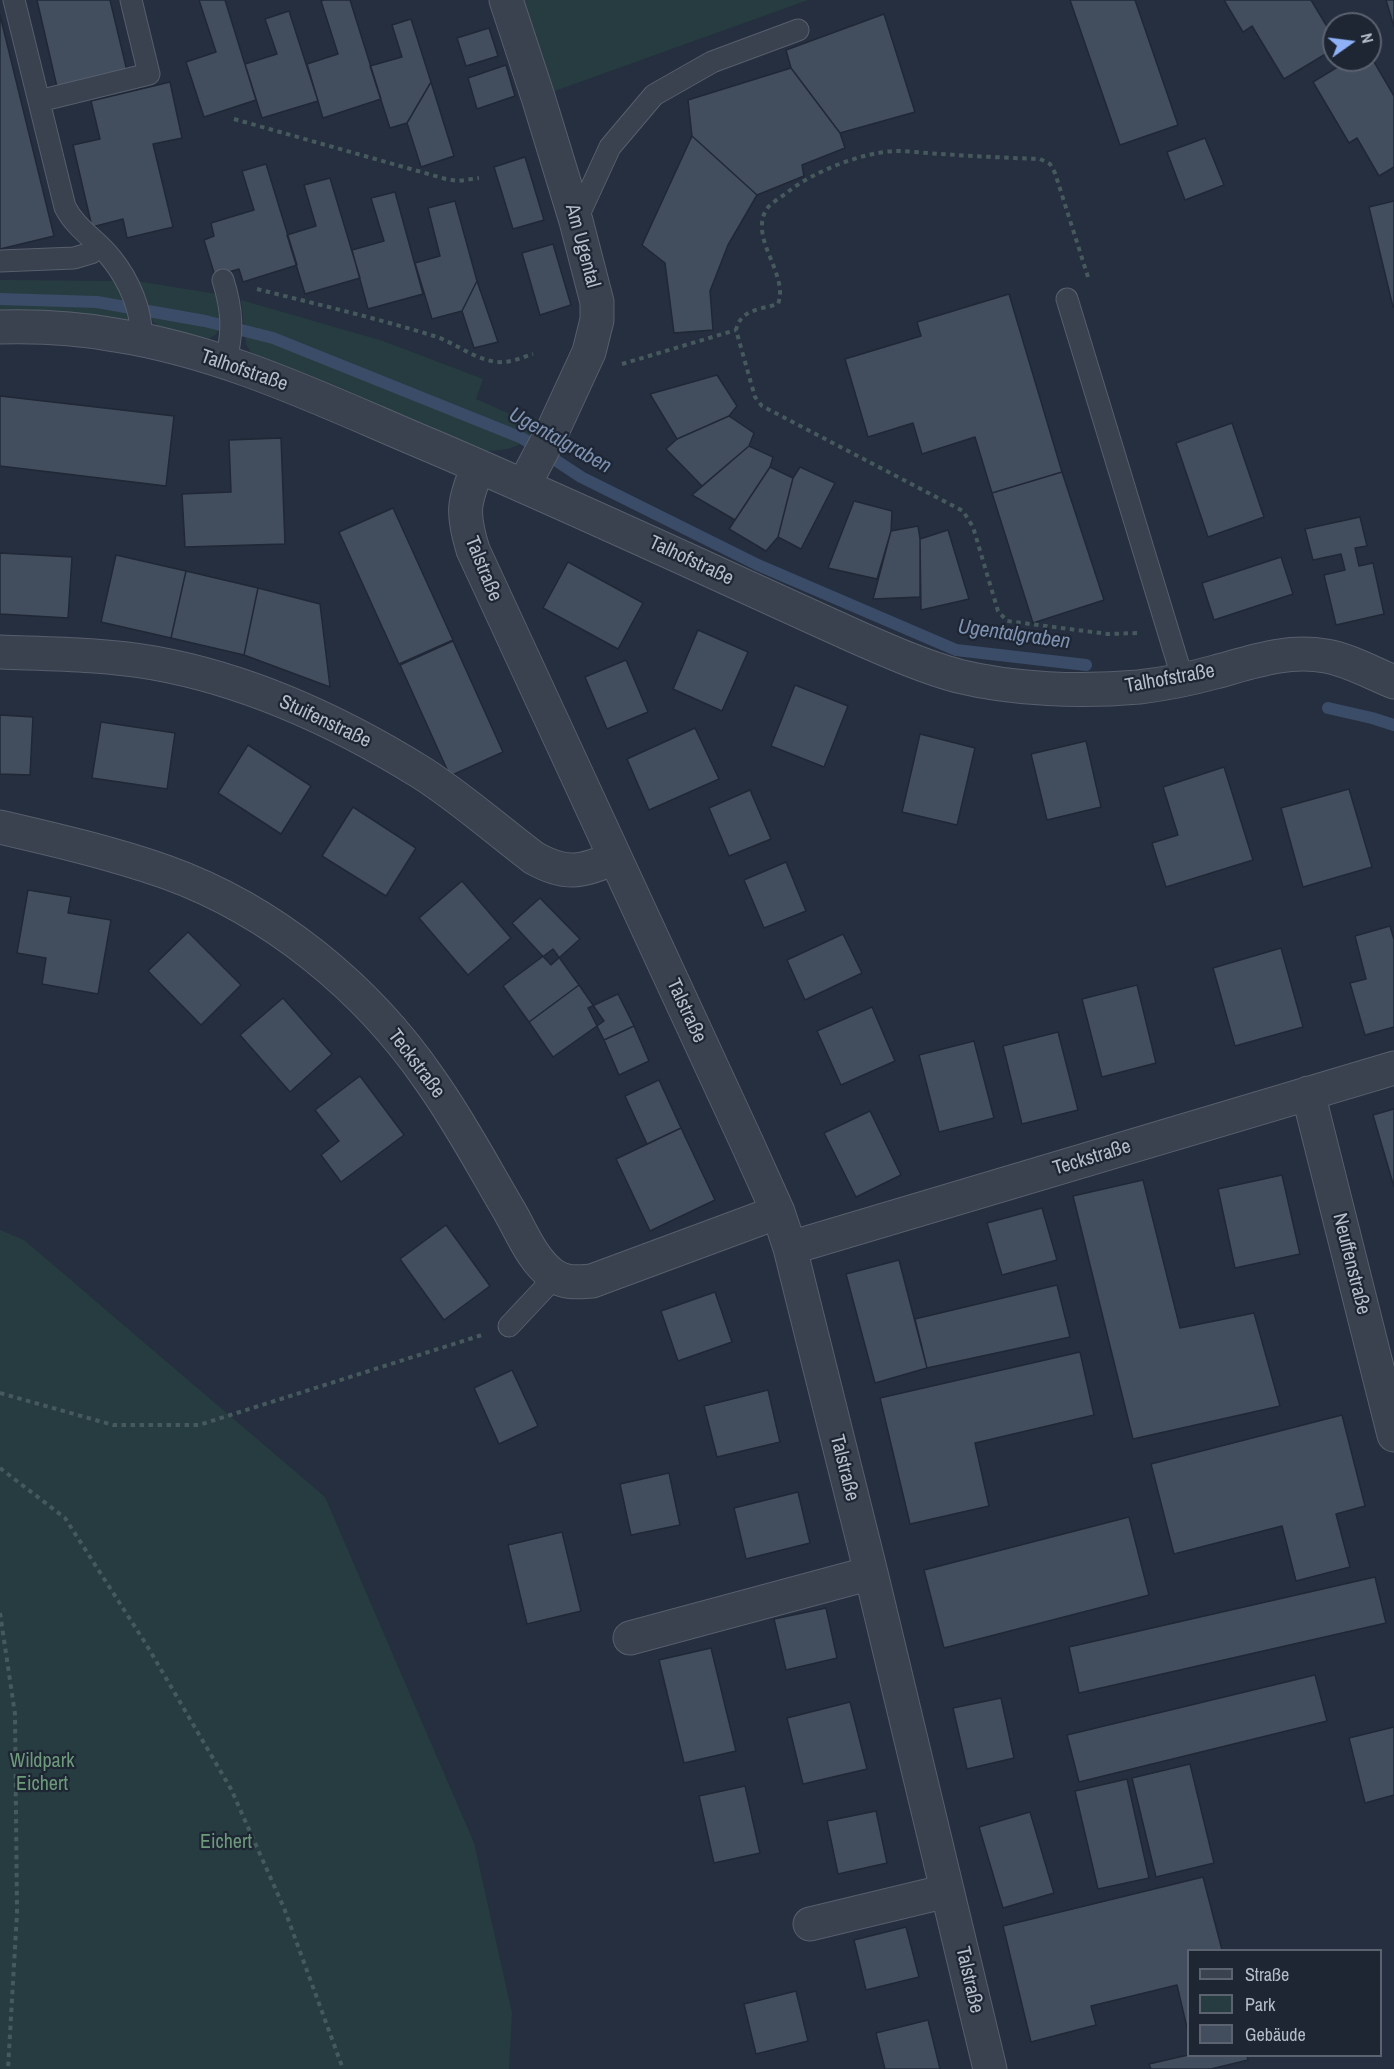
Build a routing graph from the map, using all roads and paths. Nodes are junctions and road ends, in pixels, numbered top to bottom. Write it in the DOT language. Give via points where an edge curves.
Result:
graph roads {
  1 [pos="14,0"];
  2 [pos="131,0"];
  3 [pos="506,0"];
  4 [pos="798,30"];
  5 [pos="39,101"];
  6 [pos="234,119"];
  7 [pos="479,177"];
  8 [pos="576,221"];
  9 [pos="99,246"];
  10 [pos="0,261"];
  11 [pos="1091,287"];
  12 [pos="254,288"];
  13 [pos="226,289"];
  14 [pos="1067,299"];
  15 [pos="0,327"];
  16 [pos="141,330"];
  17 [pos="736,330"];
  18 [pos="533,354"];
  19 [pos="227,356"];
  20 [pos="583,365"];
  21 [pos="478,466"];
  22 [pos="529,476"];
  23 [pos="1167,626"];
  24 [pos="0,652"];
  25 [pos="1183,680"];
  26 [pos="1394,682"];
  27 [pos="0,827"];
  28 [pos="614,858"];
  29 [pos="1394,1068"];
  30 [pos="1308,1093"];
  31 [pos="778,1212"];
  32 [pos="790,1248"];
  33 [pos="555,1277"];
  34 [pos="509,1326"];
  35 [pos="473,1338"];
  36 [pos="0,1393"];
  37 [pos="1394,1435"];
  38 [pos="0,1468"];
  39 [pos="871,1574"];
  40 [pos="0,1613"];
  41 [pos="630,1638"];
  42 [pos="948,1891"];
  43 [pos="810,1924"];
  44 [pos="8,2069"];
  45 [pos="344,2069"];
  46 [pos="990,2069"];
  1 -- 5 [label="lane"];
  2 -- 5 [label="lane" via="149,74"];
  3 -- 8 [label="street, Am Ugental"];
  4 -- 8 [label="lane" via="712,62 654,95 610,147"];
  5 -- 9 [label="lane" via="65,207 78,227"];
  6 -- 7 [label="path" via="446,179"];
  8 -- 20 [label="street, Am Ugental" via="597,302 594,337"];
  9 -- 10 [label="lane" via="74,258"];
  9 -- 16 [label="lane" via="117,266 134,299"];
  11 -- 17 [label="path" via="1050,164 1040,159 895,151 870,154 819,172 765,210 763,234 781,296 778,304 744,314"];
  12 -- 18 [label="path" via="433,336 484,360 512,361"];
  13 -- 19 [label="lane" via="232,314"];
  14 -- 23 [label="lane"];
  15 -- 16 [label="street, Talhofstraße" via="116,335"];
  16 -- 19 [label="street, Talhofstraße"];
  17 -- 20 [label="path" via="608,368"];
  17 -- 23 [label="path" via="755,397 762,406 963,511 973,527 998,611 1007,621 1108,634"];
  19 -- 21 [label="street, Talhofstraße"];
  20 -- 22 [label="street, Am Ugental"];
  21 -- 22 [label="street, Talhofstraße"];
  21 -- 28 [label="street, Talstraße" via="466,498 467,530 473,550"];
  22 -- 25 [label="street, Talhofstraße" via="914,662 960,676 1017,685 1088,689"];
  23 -- 25 [label="lane"];
  24 -- 28 [label="street, Stuifenstraße" via="123,659 225,680 314,714 390,754 450,792 547,866 577,871"];
  25 -- 26 [label="street, Talhofstraße" via="1292,654 1326,656"];
  27 -- 33 [label="street, Teckstraße" via="167,873 244,909 306,949 369,1005 401,1040 431,1080 530,1247"];
  28 -- 31 [label="street, Talstraße"];
  29 -- 30 [label="street, Teckstraße"];
  30 -- 32 [label="street, Teckstraße"];
  30 -- 37 [label="street, Neuffenstraße"];
  31 -- 32 [label="street, Talstraße"];
  31 -- 33 [label="street" via="592,1281"];
  32 -- 39 [label="street, Talstraße"];
  33 -- 34 [label="lane"];
  35 -- 36 [label="path" via="199,1425 113,1425"];
  38 -- 45 [label="path" via="65,1518 146,1644 231,1789 284,1908"];
  39 -- 41 [label="street"];
  39 -- 42 [label="street, Talstraße"];
  40 -- 44 [label="path" via="15,1714 17,1912"];
  42 -- 43 [label="street"];
  42 -- 46 [label="street, Talstraße"];
}
